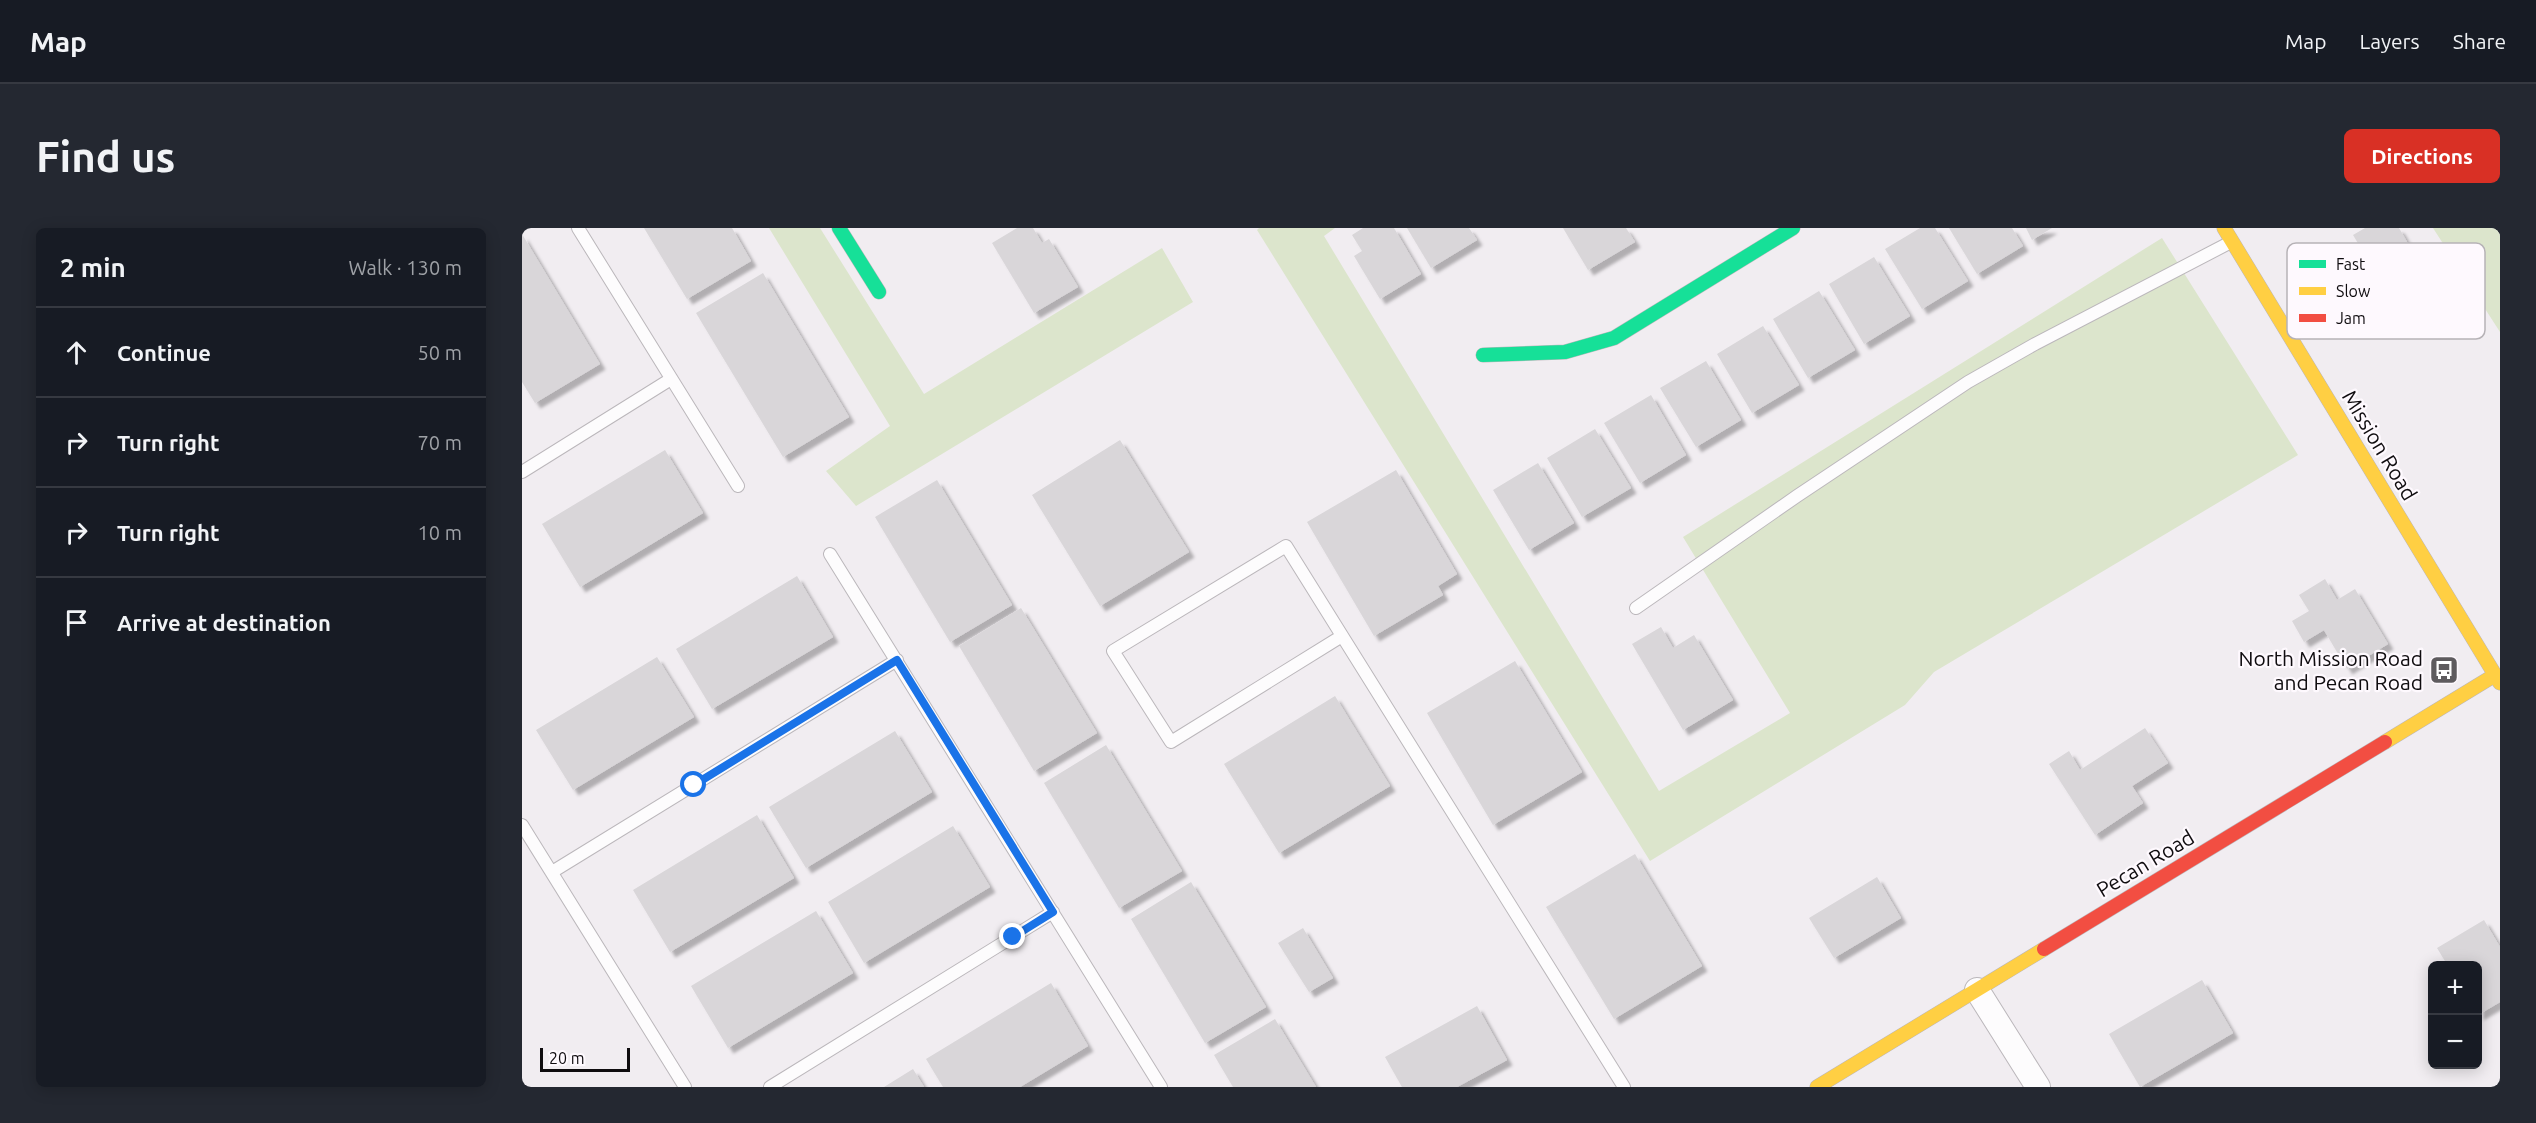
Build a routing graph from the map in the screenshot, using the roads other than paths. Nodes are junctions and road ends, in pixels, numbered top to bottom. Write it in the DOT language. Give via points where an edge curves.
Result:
graph roads {
  1 [pos="578,228"];
  2 [pos="839,228"];
  3 [pos="1793,228"];
  4 [pos="2224,228"];
  5 [pos="2232,241"];
  6 [pos="879,292"];
  7 [pos="2287,332"];
  8 [pos="2292,339"];
  9 [pos="1483,355"];
  10 [pos="671,379"];
  11 [pos="522,472"];
  12 [pos="738,486"];
  13 [pos="830,554"];
  14 [pos="1636,608"];
  15 [pos="1342,636"];
  16 [pos="897,660"];
  17 [pos="2498,679"];
  18 [pos="522,825"];
  19 [pos="552,872"];
  20 [pos="1053,912"];
  21 [pos="1977,990"];
  22 [pos="685,1087"];
  23 [pos="770,1087"];
  24 [pos="1161,1087"];
  25 [pos="1624,1087"];
  26 [pos="1817,1087"];
  27 [pos="2038,1087"];
  1 -- 10 [label="lane"];
  2 -- 6 [label="street"];
  3 -- 9 [label="street" via="1614,338 1564,352"];
  4 -- 5 [label="street, Mission Road"];
  5 -- 7 [label="street, Mission Road"];
  5 -- 14 [label="lane" via="1968,382"];
  8 -- 17 [label="street, Mission Road"];
  10 -- 11 [label="lane"];
  10 -- 12 [label="lane"];
  13 -- 16 [label="lane"];
  15 -- 15 [label="lane" via="1172,742 1113,651 1286,546"];
  15 -- 25 [label="lane"];
  16 -- 19 [label="lane"];
  16 -- 20 [label="lane"];
  17 -- 21 [label="street, Pecan Road"];
  18 -- 19 [label="lane"];
  19 -- 22 [label="lane"];
  20 -- 23 [label="lane"];
  20 -- 24 [label="lane"];
  21 -- 26 [label="street, Pecan Road"];
  21 -- 27 [label="street"];
}
